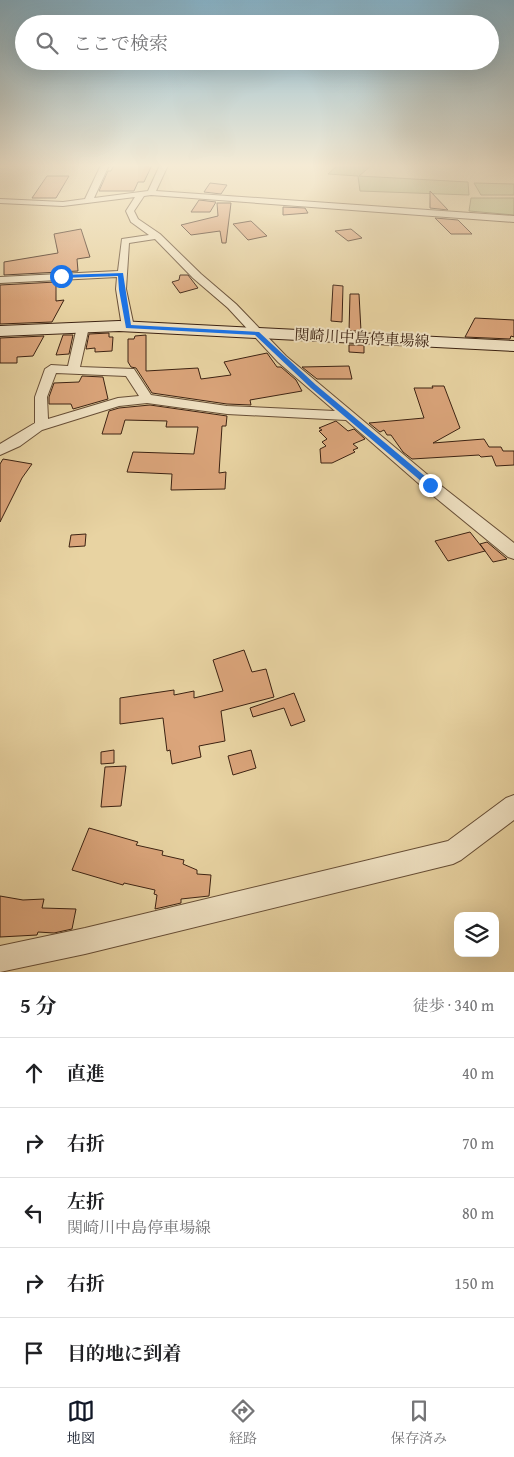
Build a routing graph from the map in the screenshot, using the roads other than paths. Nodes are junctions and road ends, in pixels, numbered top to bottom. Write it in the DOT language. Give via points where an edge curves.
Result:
graph roads {
  1 [pos="131,210"];
  2 [pos="387,210"];
  3 [pos="514,219"];
  4 [pos="157,236"];
  5 [pos="121,274"];
  6 [pos="0,280"];
  7 [pos="83,327"];
  8 [pos="128,327"];
  9 [pos="0,331"];
  10 [pos="256,333"];
  11 [pos="514,346"];
  12 [pos="73,370"];
  13 [pos="147,399"];
  14 [pos="347,416"];
  15 [pos="42,426"];
  16 [pos="0,450"];
  17 [pos="514,552"];
  18 [pos="514,806"];
  19 [pos="0,959"];
  1 -- 4 [label="street" via="134,220"];
  2 -- 3 [label="street"];
  4 -- 5 [label="street" via="125,241"];
  4 -- 10 [label="street"];
  5 -- 6 [label="street"];
  5 -- 8 [label="street"];
  7 -- 8 [label="main road, 関崎川中島停車場線"];
  7 -- 9 [label="main road, 関崎川中島停車場線"];
  7 -- 12 [label="street"];
  8 -- 10 [label="main road, 関崎川中島停車場線"];
  10 -- 11 [label="main road, 関崎川中島停車場線"];
  10 -- 14 [label="street"];
  12 -- 13 [label="street" via="130,372"];
  12 -- 15 [label="street" via="51,369 41,397"];
  13 -- 14 [label="street" via="227,410"];
  13 -- 15 [label="street" via="118,402"];
  14 -- 17 [label="street"];
  15 -- 16 [label="street"];
  18 -- 19 [label="street" via="453,852 85,942"];
}
